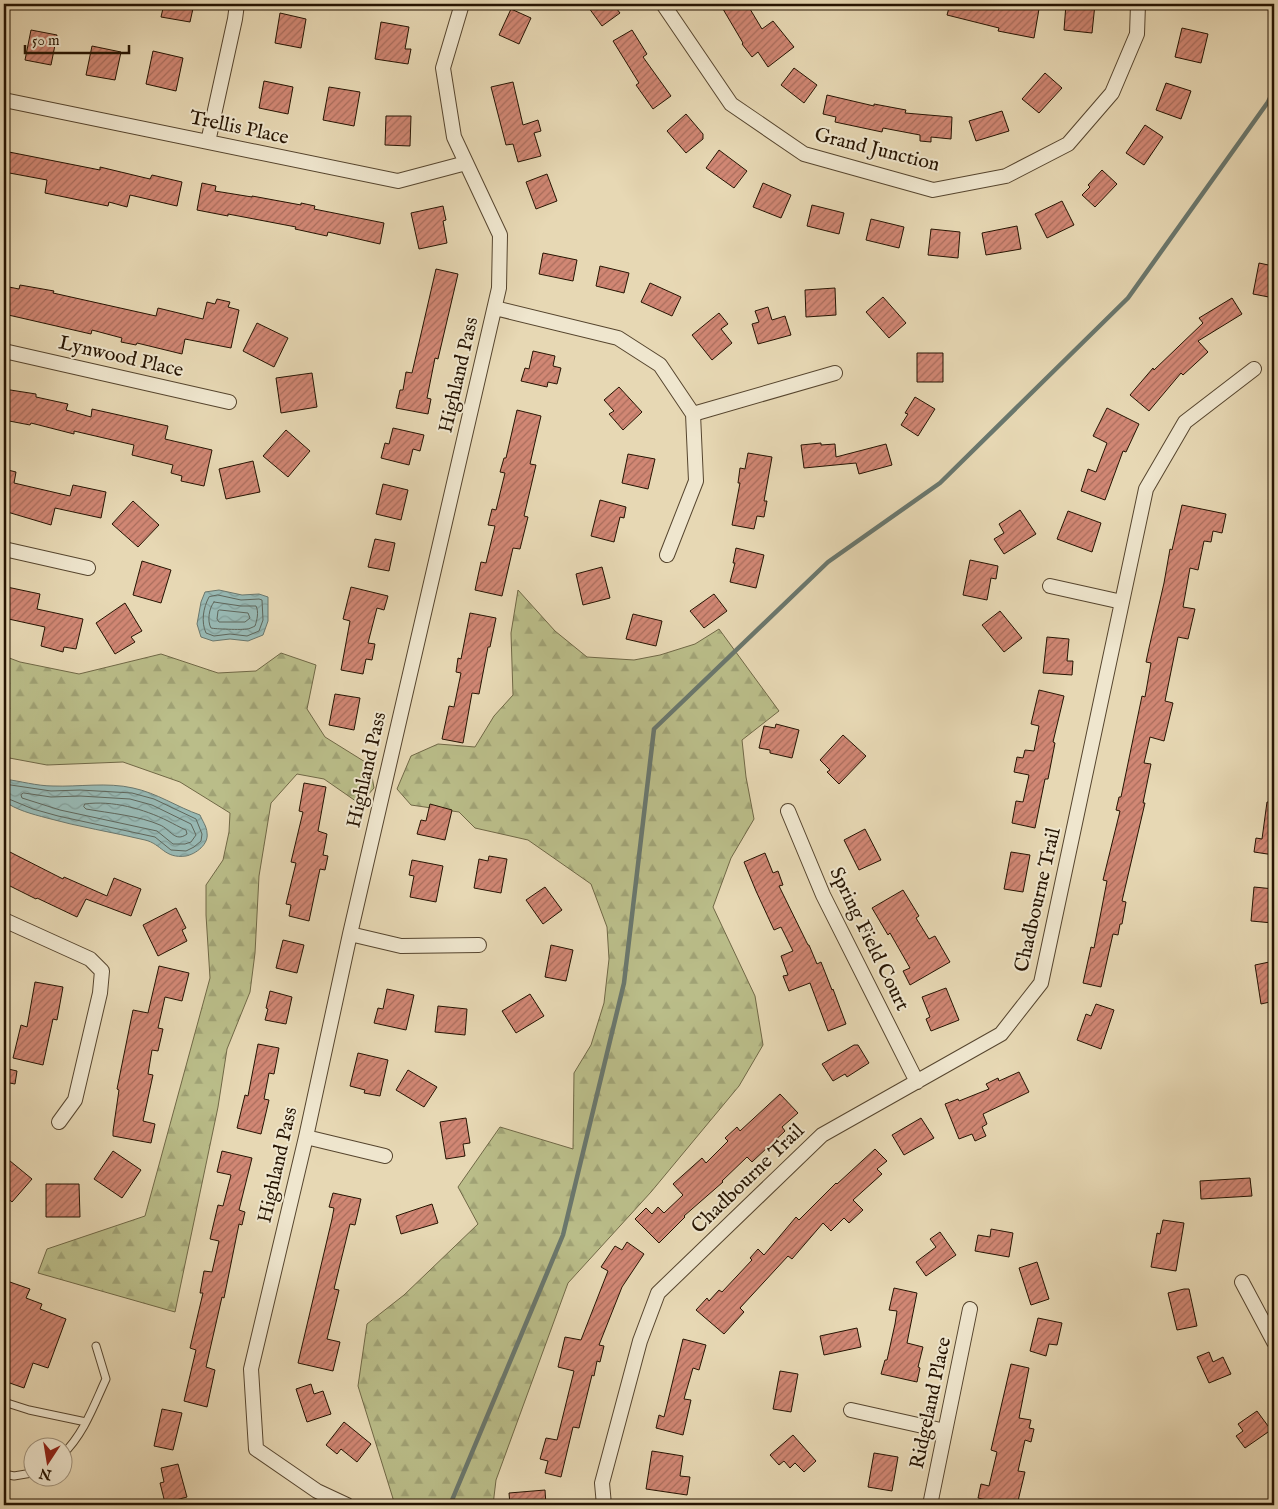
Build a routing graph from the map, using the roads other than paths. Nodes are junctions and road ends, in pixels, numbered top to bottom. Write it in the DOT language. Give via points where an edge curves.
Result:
graph roads {
  1 [pos="237,4"];
  2 [pos="462,4"];
  3 [pos="663,4"];
  4 [pos="1138,4"];
  5 [pos="4,100"];
  6 [pos="208,142"];
  7 [pos="466,163"];
  8 [pos="494,308"];
  9 [pos="4,351"];
  10 [pos="1254,369"];
  11 [pos="835,373"];
  12 [pos="229,402"];
  13 [pos="693,414"];
  14 [pos="4,550"];
  15 [pos="667,555"];
  16 [pos="88,568"];
  17 [pos="1050,586"];
  18 [pos="1122,602"];
  19 [pos="788,812"];
  20 [pos="4,920"];
  21 [pos="350,934"];
  22 [pos="479,945"];
  23 [pos="917,1082"];
  24 [pos="59,1122"];
  25 [pos="306,1137"];
  26 [pos="385,1156"];
  27 [pos="1242,1282"];
  28 [pos="970,1309"];
  29 [pos="1274,1342"];
  30 [pos="96,1346"];
  31 [pos="4,1402"];
  32 [pos="851,1410"];
  33 [pos="86,1422"];
  34 [pos="945,1431"];
  35 [pos="72,1445"];
  36 [pos="4,1474"];
  37 [pos="22,1475"];
  38 [pos="347,1505"];
  39 [pos="604,1505"];
  40 [pos="930,1505"];
  1 -- 6 [label="street"];
  2 -- 7 [label="street, Highland Pass" via="443,68 454,137"];
  3 -- 4 [label="street, Grand Junction" via="731,104 804,154 933,190 1006,176 1068,144 1112,93 1137,34"];
  5 -- 6 [label="street, Trellis Place"];
  6 -- 7 [label="street, Trellis Place" via="398,182"];
  7 -- 8 [label="street, Highland Pass" via="500,235 499,288"];
  8 -- 13 [label="street" via="618,338 660,365"];
  8 -- 21 [label="street, Highland Pass"];
  9 -- 12 [label="street, Lynwood Place"];
  10 -- 18 [label="street, Chadbourne Trail" via="1185,422 1146,489"];
  11 -- 13 [label="street"];
  13 -- 15 [label="street" via="696,481"];
  14 -- 16 [label="street"];
  17 -- 18 [label="street"];
  18 -- 23 [label="street, Chadbourne Trail" via="1041,982 1001,1034"];
  19 -- 23 [label="street, Spring Field Court" via="823,895"];
  20 -- 24 [label="street" via="90,959 102,971 100,993 75,1100"];
  21 -- 22 [label="street" via="401,946"];
  21 -- 25 [label="street, Highland Pass"];
  23 -- 39 [label="street, Chadbourne Trail" via="822,1136 658,1293 640,1340 602,1483"];
  25 -- 26 [label="street"];
  25 -- 38 [label="street, Highland Pass" via="252,1369 256,1449 317,1491"];
  27 -- 29 [label="street"];
  28 -- 34 [label="street, Ridgeland Place"];
  30 -- 33 [label="lane" via="106,1379"];
  31 -- 33 [label="lane"];
  32 -- 34 [label="street"];
  33 -- 35 [label="lane"];
  34 -- 40 [label="street, Ridgeland Place"];
  36 -- 37 [label="lane"];
}
